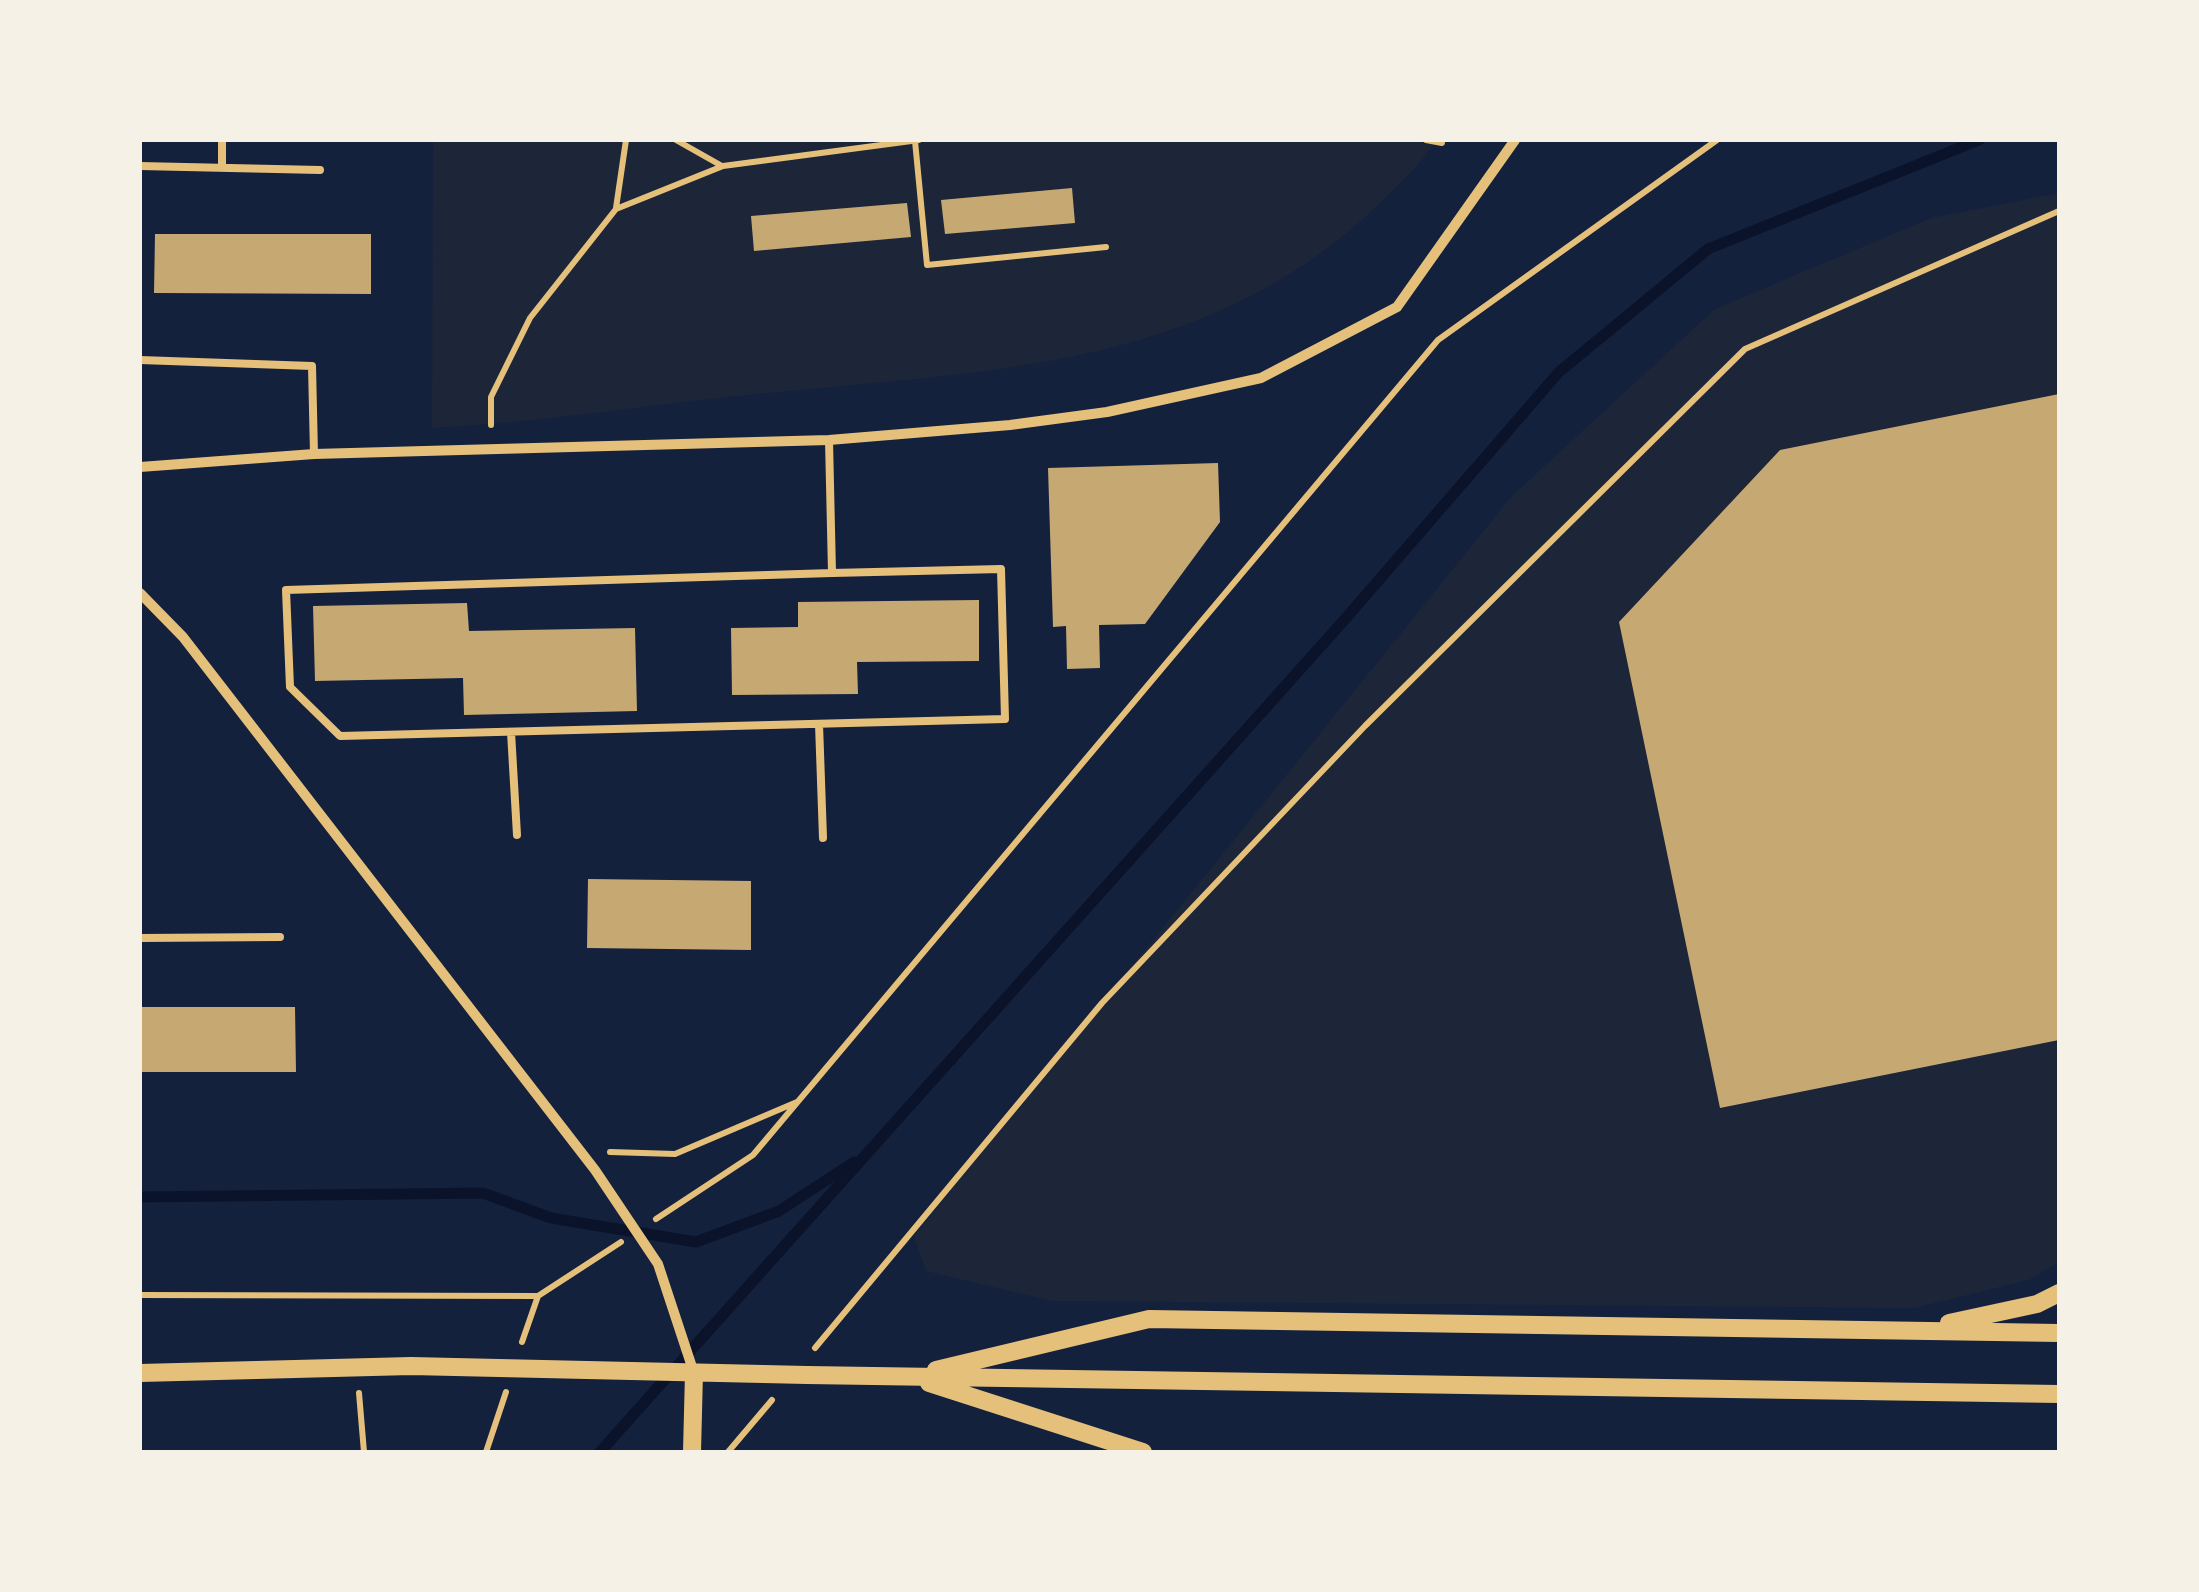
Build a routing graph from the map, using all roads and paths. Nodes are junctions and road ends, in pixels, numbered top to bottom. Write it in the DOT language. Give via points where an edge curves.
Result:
graph roads {
  1 [pos="222,140"];
  2 [pos="626,140"];
  3 [pos="676,140"];
  4 [pos="1426,140"];
  5 [pos="1515,140"];
  6 [pos="1717,140"];
  7 [pos="917,141"];
  8 [pos="1442,143"];
  9 [pos="140,166"];
  10 [pos="723,166"];
  11 [pos="222,168"];
  12 [pos="320,170"];
  13 [pos="616,209"];
  14 [pos="2059,211"];
  15 [pos="1106,248"];
  16 [pos="140,360"];
  17 [pos="830,440"];
  18 [pos="491,451"];
  19 [pos="314,454"];
  20 [pos="140,467"];
  21 [pos="832,573"];
  22 [pos="140,593"];
  23 [pos="819,724"];
  24 [pos="511,732"];
  25 [pos="517,835"];
  26 [pos="824,838"];
  27 [pos="280,937"];
  28 [pos="140,938"];
  29 [pos="798,1101"];
  30 [pos="580,1151"];
  31 [pos="753,1155"];
  32 [pos="2059,1293"];
  33 [pos="140,1296"];
  34 [pos="538,1296"];
  35 [pos="1916,1330"];
  36 [pos="2059,1333"];
  37 [pos="814,1348"];
  38 [pos="356,1367"];
  39 [pos="140,1373"];
  40 [pos="693,1373"];
  41 [pos="910,1377"];
  42 [pos="778,1393"];
  43 [pos="2059,1394"];
  44 [pos="364,1452"];
  45 [pos="692,1452"];
  46 [pos="728,1452"];
  47 [pos="1143,1452"];
  1 -- 11 [label="lane"];
  2 -- 13 [label="path"];
  3 -- 10 [label="path"];
  4 -- 8 [label="path"];
  5 -- 17 [label="street" via="1397,306 1261,378 1107,412"];
  6 -- 29 [label="path" via="1438,340"];
  7 -- 10 [label="path"];
  7 -- 15 [label="path" via="927,265"];
  9 -- 11 [label="lane"];
  10 -- 13 [label="path"];
  11 -- 12 [label="lane"];
  13 -- 18 [label="path" via="530,318 491,397"];
  14 -- 37 [label="path" via="1745,350 1365,726 1102,1003"];
  16 -- 19 [label="lane" via="312,366"];
  17 -- 18 [label="street"];
  17 -- 21 [label="lane"];
  18 -- 19 [label="street"];
  19 -- 20 [label="street"];
  21 -- 23 [label="lane" via="1001,569 1006,719"];
  21 -- 24 [label="lane" via="286,590 290,688 340,736"];
  22 -- 30 [label="street" via="183,637"];
  23 -- 24 [label="lane"];
  23 -- 26 [label="lane"];
  24 -- 25 [label="lane"];
  27 -- 28 [label="lane"];
  29 -- 30 [label="path" via="675,1154"];
  29 -- 31 [label="path"];
  30 -- 40 [label="street" via="658,1264"];
  32 -- 35 [label="street" via="2037,1304"];
  33 -- 34 [label="path"];
  35 -- 36 [label="street"];
  35 -- 41 [label="street" via="1149,1319"];
  38 -- 39 [label="street"];
  38 -- 40 [label="street"];
  38 -- 44 [label="path"];
  40 -- 41 [label="street"];
  40 -- 45 [label="street"];
  41 -- 43 [label="street"];
  41 -- 47 [label="street"];
  42 -- 46 [label="path"];
}
